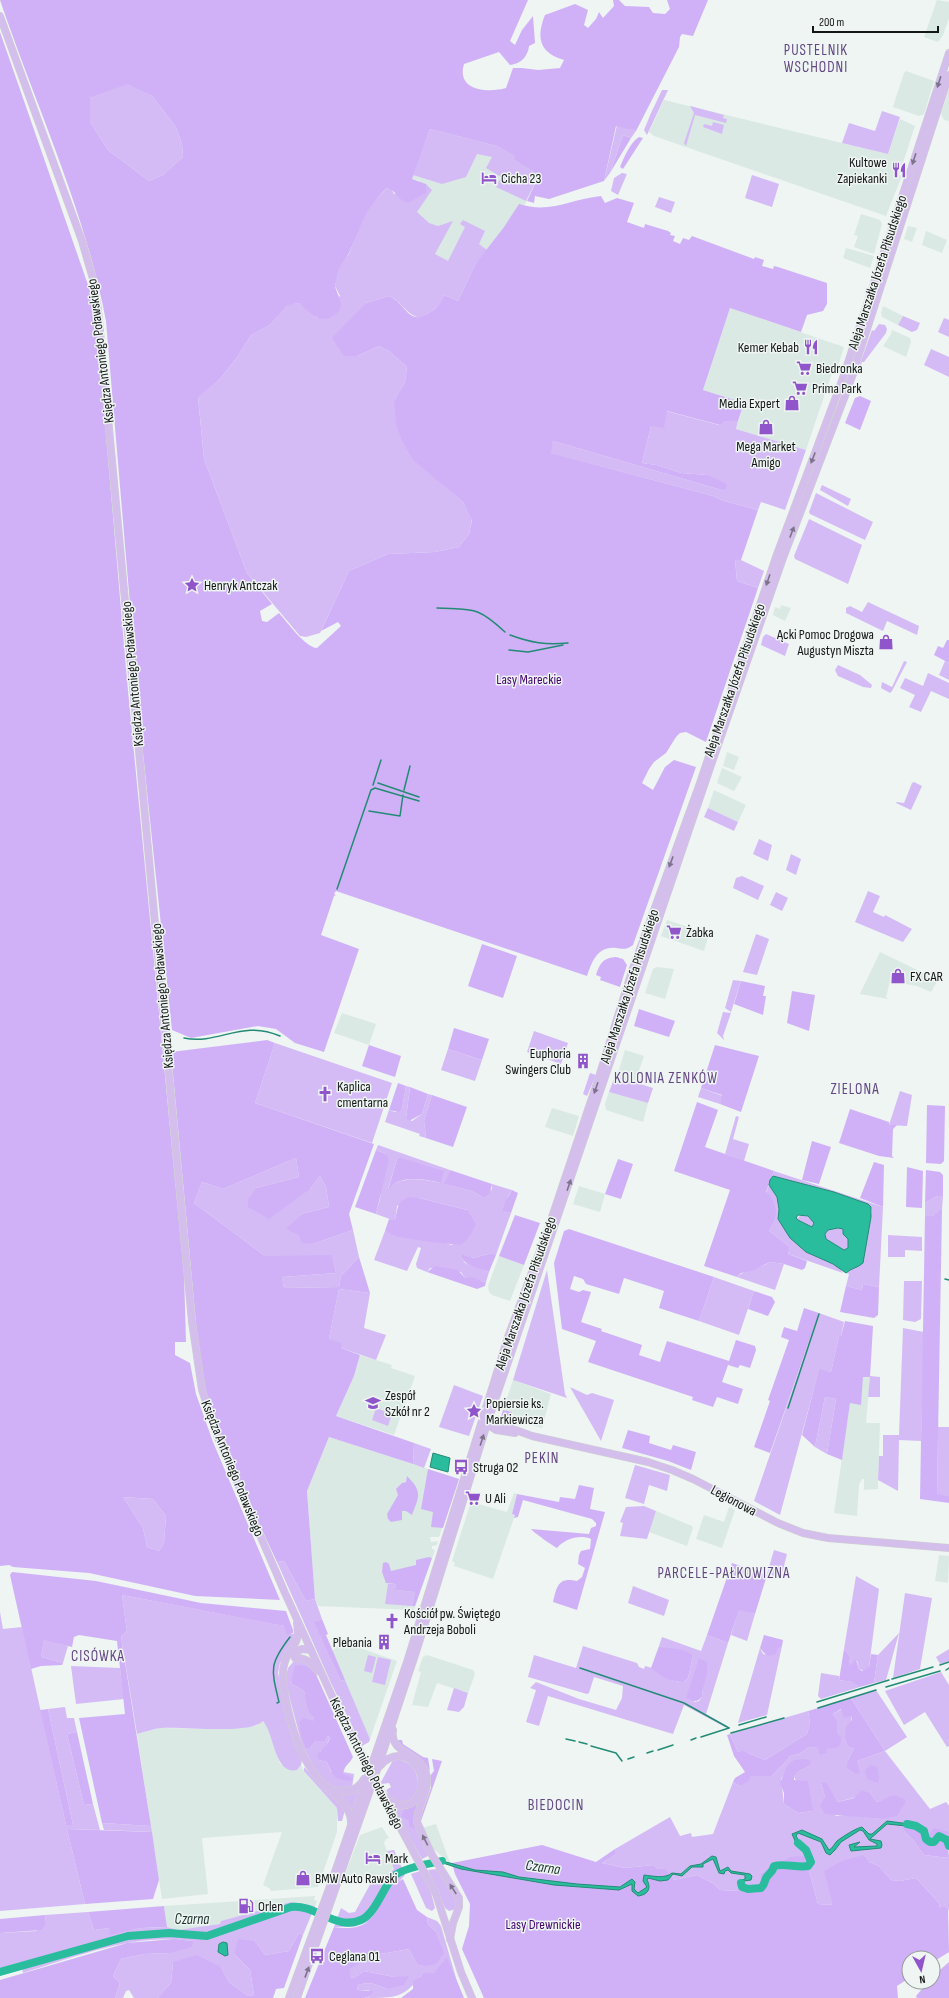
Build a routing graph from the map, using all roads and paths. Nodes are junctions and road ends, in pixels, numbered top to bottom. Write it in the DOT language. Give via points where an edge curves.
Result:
graph roads {
  1 [pos="0,16"];
  2 [pos="949,52"];
  3 [pos="949,75"];
  4 [pos="484,1423"];
  5 [pos="949,1548"];
  6 [pos="295,1615"];
  7 [pos="311,1650"];
  8 [pos="292,1657"];
  9 [pos="324,1679"];
  10 [pos="394,1718"];
  11 [pos="372,1763"];
  12 [pos="376,1773"];
  13 [pos="330,1789"];
  14 [pos="383,1795"];
  15 [pos="350,1826"];
  16 [pos="325,1910"];
  17 [pos="458,1911"];
  18 [pos="442,1913"];
  19 [pos="320,1923"];
  20 [pos="450,1939"];
  21 [pos="290,1998"];
  22 [pos="297,1998"];
  23 [pos="472,1998"];
  1 -- 6 [label="main road, Księdza Antoniego Poławskiego" via="82,241 99,317 198,1369 206,1405 218,1438"];
  2 -- 4 [label="main road, Aleja Marszałka Józefa Piłsudskiego, one-way" via="841,382 774,564 700,783 632,971 548,1229 508,1336"];
  4 -- 3 [label="main road, Aleja Marszałka Józefa Piłsudskiego, one-way" via="783,558 848,388"];
  4 -- 5 [label="main road, Legionowa" via="496,1430 522,1433 648,1462 672,1470 803,1533 828,1538"];
  10 -- 4 [label="main road, Aleja Marszałka Józefa Piłsudskiego, one-way"];
  4 -- 11 [label="main road, Aleja Marszałka Józefa Piłsudskiego"];
  6 -- 7 [label="main road, Księdza Antoniego Poławskiego"];
  6 -- 8 [label="main road" via="298,1638"];
  7 -- 8 [label="main road"];
  7 -- 9 [label="main road, Księdza Antoniego Poławskiego"];
  8 -- 9 [label="main road" via="310,1662"];
  8 -- 13 [label="main road" via="282,1671 301,1751 310,1768"];
  9 -- 14 [label="main road, Księdza Antoniego Poławskiego, bridge"];
  10 -- 12 [label="main road, Aleja Marszałka Józefa Piłsudskiego"];
  17 -- 10 [label="main road, one-way" via="458,1897 432,1855 417,1822 427,1786 426,1775 418,1760 396,1746 393,1741"];
  11 -- 13 [label="main road" via="362,1783 354,1790 343,1792"];
  11 -- 15 [label="main road, Aleja Marszałka Józefa Piłsudskiego"];
  12 -- 14 [label="main road" via="388,1759 397,1756 411,1761 421,1775 421,1791 410,1804 395,1804"];
  12 -- 16 [label="main road, Aleja Marszałka Józefa Piłsudskiego"];
  13 -- 15 [label="main road" via="348,1809"];
  14 -- 18 [label="main road, Księdza Antoniego Poławskiego" via="426,1874"];
  15 -- 16 [label="main road, Aleja Marszałka Józefa Piłsudskiego"];
  16 -- 19 [label="main road, Aleja Marszałka Józefa Piłsudskiego"];
  17 -- 18 [label="main road" via="452,1914"];
  17 -- 20 [label="main road"];
  18 -- 20 [label="main road, Księdza Antoniego Poławskiego"];
  19 -- 21 [label="main road"];
  22 -- 19 [label="main road, one-way"];
  20 -- 23 [label="main road, Księdza Antoniego Poławskiego"];
}
